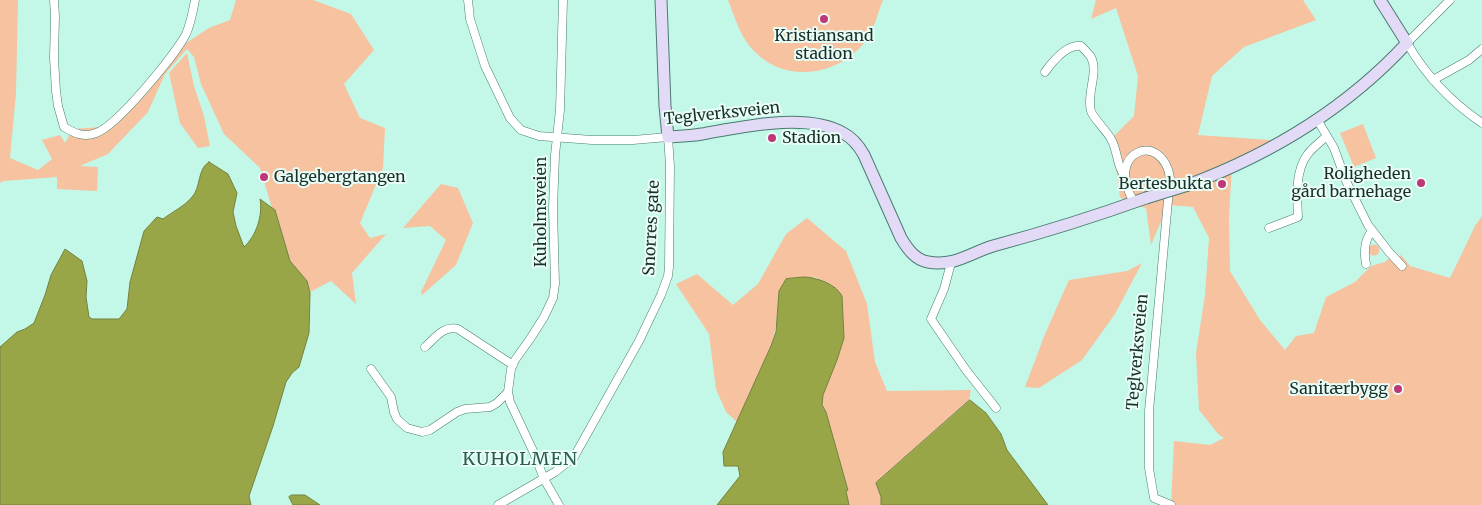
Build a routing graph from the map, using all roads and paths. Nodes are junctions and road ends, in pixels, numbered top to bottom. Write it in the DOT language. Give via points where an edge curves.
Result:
graph roads {
  1 [pos="54,0"];
  2 [pos="195,0"];
  3 [pos="468,0"];
  4 [pos="563,0"];
  5 [pos="662,0"];
  6 [pos="1380,0"];
  7 [pos="1450,0"];
  8 [pos="1407,43"];
  9 [pos="1482,49"];
  10 [pos="1045,72"];
  11 [pos="1433,80"];
  12 [pos="1318,120"];
  13 [pos="1482,123"];
  14 [pos="1327,136"];
  15 [pos="668,137"];
  16 [pos="556,138"];
  17 [pos="1124,175"];
  18 [pos="1134,202"];
  19 [pos="1269,228"];
  20 [pos="1372,231"];
  21 [pos="951,263"];
  22 [pos="1366,264"];
  23 [pos="1402,266"];
  24 [pos="425,347"];
  25 [pos="513,365"];
  26 [pos="371,369"];
  27 [pos="508,392"];
  28 [pos="996,408"];
  29 [pos="544,479"];
  30 [pos="498,505"];
  31 [pos="559,505"];
  32 [pos="1170,505"];
  1 -- 2 [label="street" via="58,106 64,127 76,134 95,134 104,130 160,71 180,45"];
  3 -- 16 [label="street, Kuholmsveien" via="470,19 485,66 510,118 530,134"];
  4 -- 16 [label="street" via="560,110"];
  5 -- 15 [label="street, Snorres gate"];
  6 -- 8 [label="street"];
  7 -- 8 [label="street"];
  8 -- 11 [label="street"];
  8 -- 12 [label="street, Teglverksveien"];
  9 -- 11 [label="street"];
  10 -- 17 [label="street" via="1073,46 1081,46 1092,60 1091,111 1116,148 1119,168"];
  11 -- 13 [label="street" via="1450,99"];
  12 -- 14 [label="street"];
  12 -- 18 [label="street, Teglverksveien, bridge" via="1233,168"];
  14 -- 19 [label="street" via="1308,154 1302,166 1298,182 1298,217"];
  14 -- 20 [label="street" via="1354,199"];
  15 -- 16 [label="street, Teglverksveien" via="619,141"];
  15 -- 21 [label="street, Teglverksveien" via="759,123 833,128 844,133 864,155 898,231 914,256 926,262"];
  15 -- 29 [label="street, Snorres gate" via="668,276 639,341 574,457"];
  16 -- 25 [label="street, Kuholmsveien" via="553,298 537,330"];
  17 -- 18 [label="street"];
  17 -- 32 [label="street, Teglverksveien" via="1130,158 1138,152 1157,154 1169,168 1150,392 1148,468 1154,498"];
  18 -- 21 [label="street, Teglverksveien"];
  20 -- 22 [label="street" via="1366,242"];
  20 -- 23 [label="street"];
  21 -- 28 [label="street" via="932,319"];
  24 -- 25 [label="street" via="446,329 458,329"];
  25 -- 27 [label="street, Kuholmsveien"];
  26 -- 27 [label="street" via="391,397 397,419 408,428 422,432 465,409 490,407"];
  27 -- 29 [label="street, Kuholmsveien"];
  29 -- 30 [label="street"];
  29 -- 31 [label="street, Kuholmsveien"];
}
